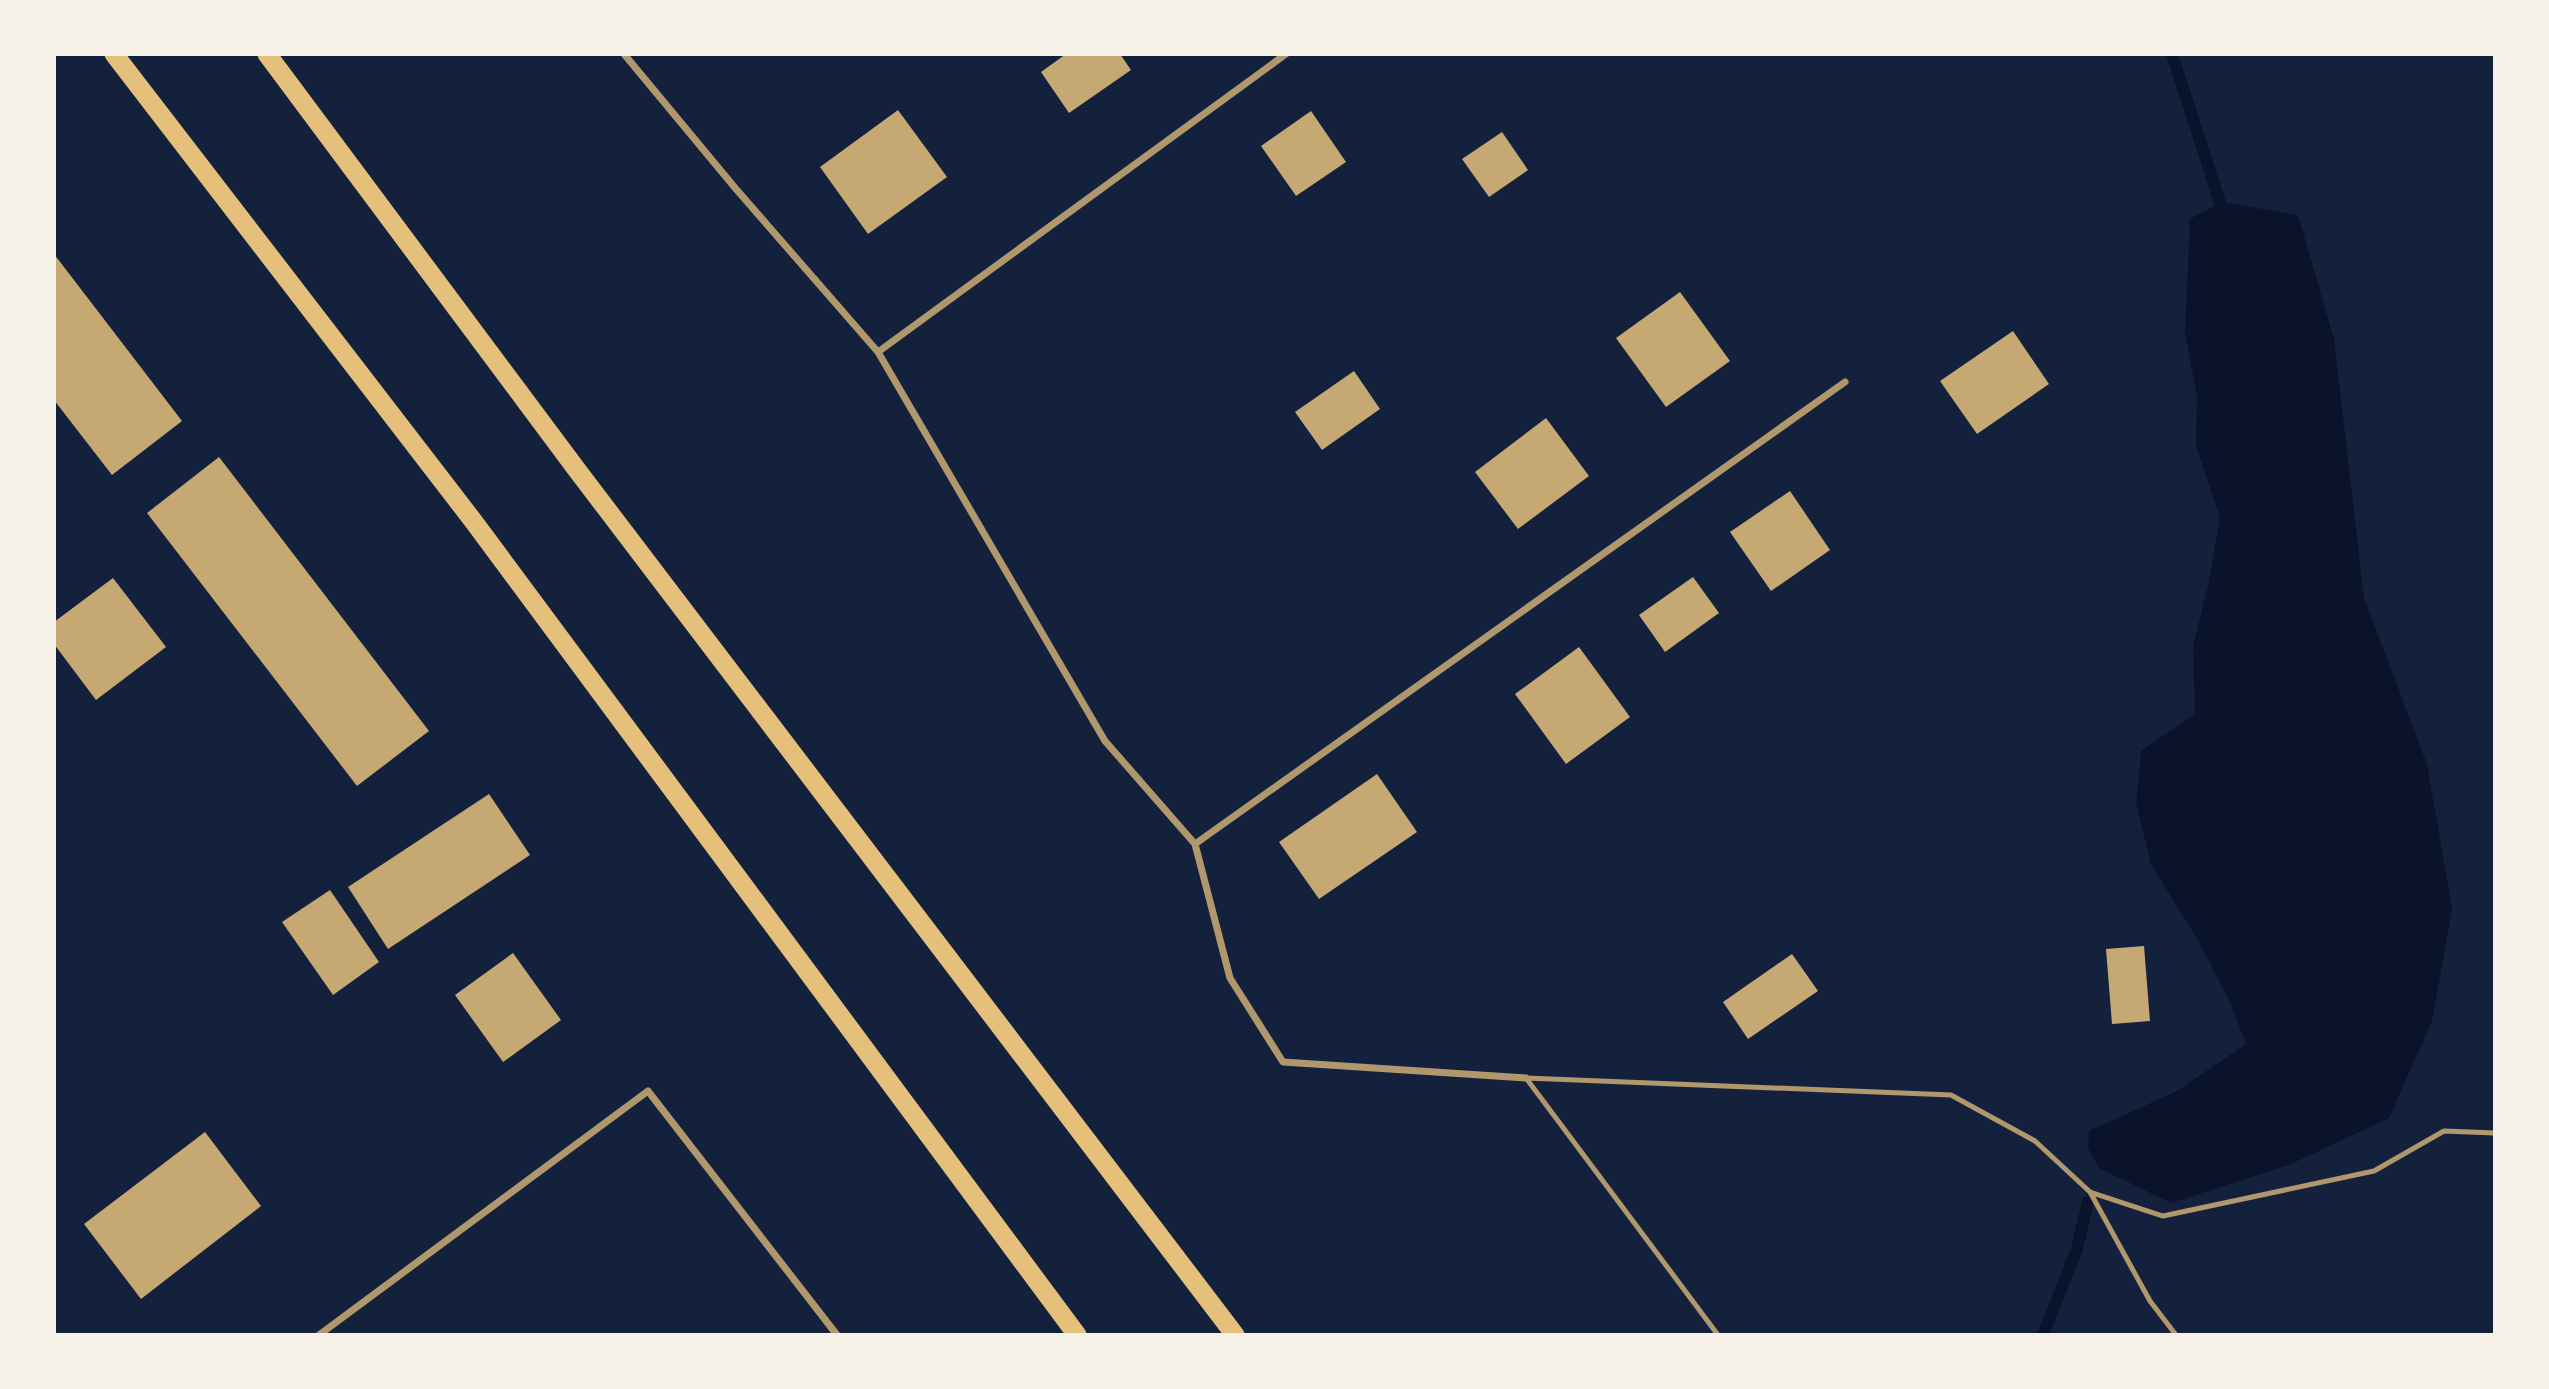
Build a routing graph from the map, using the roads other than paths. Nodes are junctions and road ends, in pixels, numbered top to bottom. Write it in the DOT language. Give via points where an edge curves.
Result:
graph roads {
  1 [pos="114,54"];
  2 [pos="267,54"];
  3 [pos="624,54"];
  4 [pos="1286,54"];
  5 [pos="878,352"];
  6 [pos="1845,382"];
  7 [pos="1195,844"];
  8 [pos="1526,1078"];
  9 [pos="2494,1134"];
  10 [pos="2090,1192"];
  11 [pos="319,1335"];
  12 [pos="836,1335"];
  13 [pos="1077,1335"];
  14 [pos="1235,1335"];
  15 [pos="1718,1335"];
  16 [pos="2176,1335"];
  1 -- 13 [label="highway" via="474,522"];
  2 -- 14 [label="highway" via="576,470"];
  3 -- 5 [label="street"];
  4 -- 5 [label="street"];
  5 -- 7 [label="street" via="1105,741"];
  6 -- 7 [label="street"];
  7 -- 8 [label="street" via="1230,978 1283,1062"];
  8 -- 10 [label="lane" via="1951,1095 2035,1141"];
  8 -- 15 [label="lane"];
  9 -- 10 [label="lane" via="2444,1131 2374,1171 2163,1216"];
  10 -- 16 [label="lane" via="2150,1301"];
  11 -- 12 [label="street" via="648,1091"];
}
